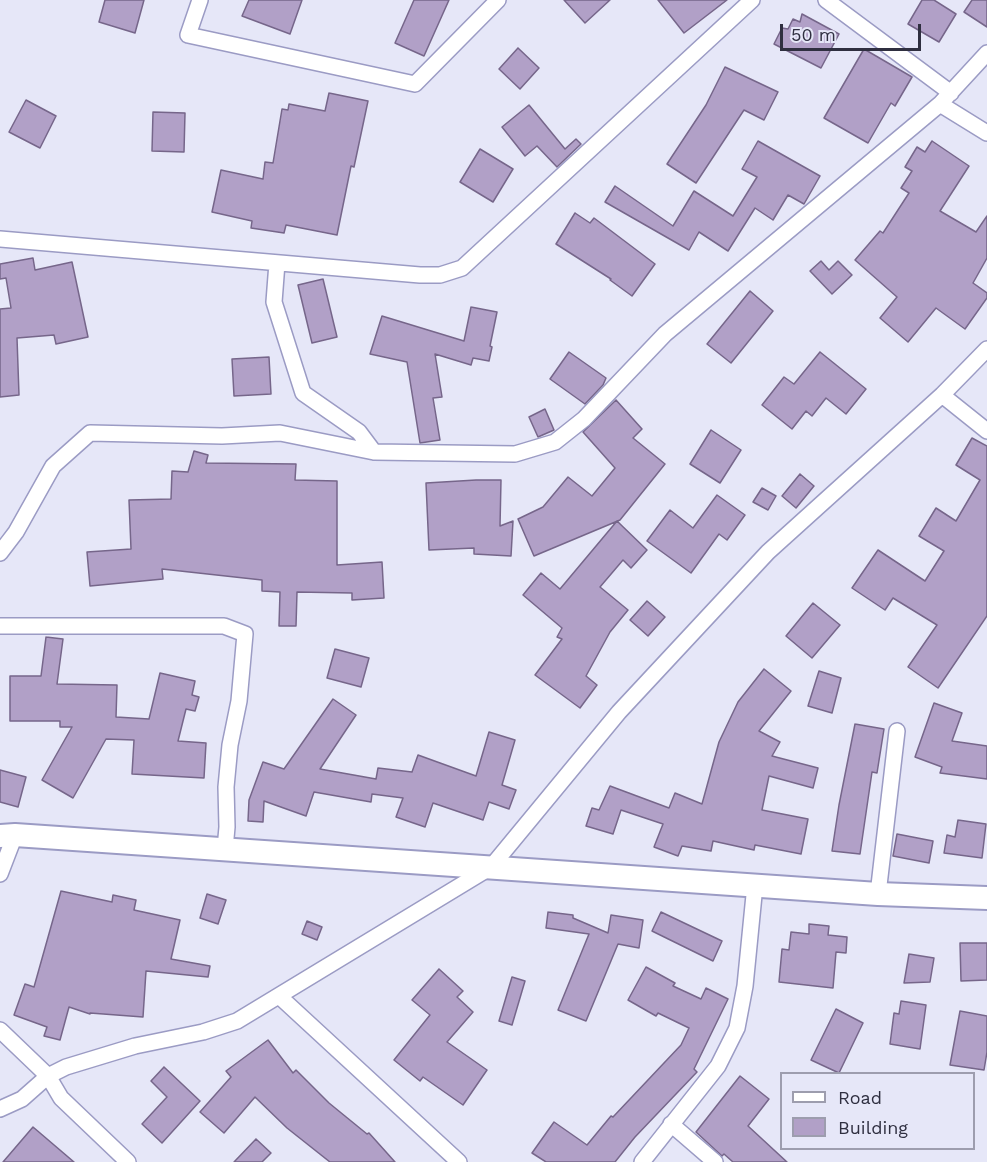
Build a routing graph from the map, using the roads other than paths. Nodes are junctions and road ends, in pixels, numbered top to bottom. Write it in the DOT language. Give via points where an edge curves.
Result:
graph roads {
  1 [pos="200,0"];
  2 [pos="498,0"];
  3 [pos="752,0"];
  4 [pos="826,0"];
  5 [pos="987,53"];
  6 [pos="946,98"];
  7 [pos="987,133"];
  8 [pos="0,239"];
  9 [pos="277,263"];
  10 [pos="987,349"];
  11 [pos="942,395"];
  12 [pos="987,431"];
  13 [pos="374,452"];
  14 [pos="0,553"];
  15 [pos="0,626"];
  16 [pos="897,731"];
  17 [pos="7,835"];
  18 [pos="225,849"];
  19 [pos="491,867"];
  20 [pos="0,874"];
  21 [pos="756,885"];
  22 [pos="878,894"];
  23 [pos="987,898"];
  24 [pos="279,996"];
  25 [pos="0,1030"];
  26 [pos="48,1076"];
  27 [pos="0,1109"];
  28 [pos="670,1124"];
  29 [pos="128,1162"];
  30 [pos="459,1162"];
  31 [pos="642,1162"];
  32 [pos="715,1162"];
  1 -- 2 [label="street" via="188,35 415,84"];
  3 -- 9 [label="street" via="462,268 440,275 420,275"];
  4 -- 6 [label="street"];
  5 -- 6 [label="street"];
  6 -- 7 [label="street"];
  6 -- 13 [label="street" via="665,334 584,419 555,442 515,454"];
  8 -- 9 [label="street"];
  9 -- 13 [label="street" via="274,302 303,393 359,432"];
  10 -- 11 [label="street"];
  11 -- 12 [label="street"];
  11 -- 19 [label="street" via="768,552 619,712"];
  13 -- 14 [label="street" via="280,433 90,433 53,466"];
  15 -- 18 [label="street" via="224,626 245,634 226,788"];
  16 -- 22 [label="street"];
  17 -- 18 [label="street"];
  17 -- 20 [label="street"];
  18 -- 19 [label="street"];
  19 -- 21 [label="street"];
  19 -- 24 [label="street"];
  21 -- 22 [label="street"];
  21 -- 28 [label="street" via="737,1028 718,1066"];
  22 -- 23 [label="street"];
  24 -- 26 [label="street" via="237,1021 135,1046"];
  24 -- 30 [label="street"];
  25 -- 26 [label="street"];
  26 -- 27 [label="street" via="22,1099"];
  26 -- 29 [label="street" via="61,1098"];
  28 -- 31 [label="street"];
  28 -- 32 [label="street"];
}
